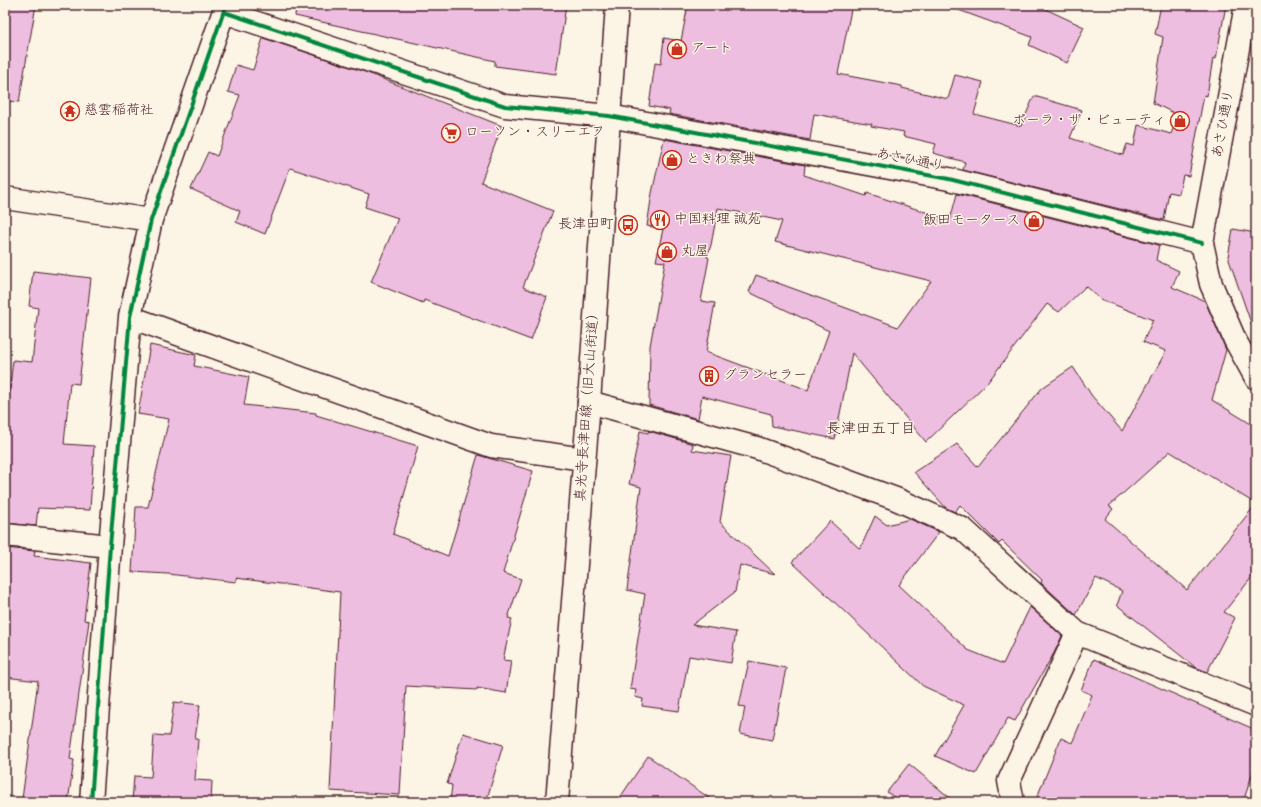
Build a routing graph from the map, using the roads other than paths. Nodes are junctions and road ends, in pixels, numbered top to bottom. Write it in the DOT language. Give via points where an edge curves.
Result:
graph roads {
  1 [pos="617,5"];
  2 [pos="1246,5"];
  3 [pos="225,8"];
  4 [pos="610,116"];
  5 [pos="5,198"];
  6 [pos="151,220"];
  7 [pos="1202,243"];
  8 [pos="130,317"];
  9 [pos="1256,378"];
  10 [pos="589,402"];
  11 [pos="584,459"];
  12 [pos="5,535"];
  13 [pos="110,546"];
  14 [pos="1077,633"];
  15 [pos="1256,705"];
  16 [pos="91,802"];
  17 [pos="557,802"];
  18 [pos="1013,802"];
  1 -- 4 [label="street, 真光寺長津田線（旧大山街道）"];
  2 -- 7 [label="street, あさひ通り"];
  3 -- 4 [label="street, あさひ通り" via="505,106"];
  3 -- 6 [label="street"];
  4 -- 7 [label="street, あさひ通り" via="949,179"];
  4 -- 10 [label="street, 真光寺長津田線（旧大山街道）"];
  5 -- 6 [label="street"];
  6 -- 8 [label="street"];
  7 -- 9 [label="street, あさひ通り" via="1211,284 1235,340"];
  8 -- 11 [label="street" via="491,446"];
  8 -- 13 [label="street"];
  10 -- 11 [label="street, 真光寺長津田線（旧大山街道）"];
  10 -- 14 [label="street" via="757,448 896,499 963,529"];
  11 -- 17 [label="street, 真光寺長津田線（旧大山街道）"];
  12 -- 13 [label="street"];
  13 -- 16 [label="street"];
  14 -- 15 [label="street"];
  14 -- 18 [label="street" via="1009,781"];
}
